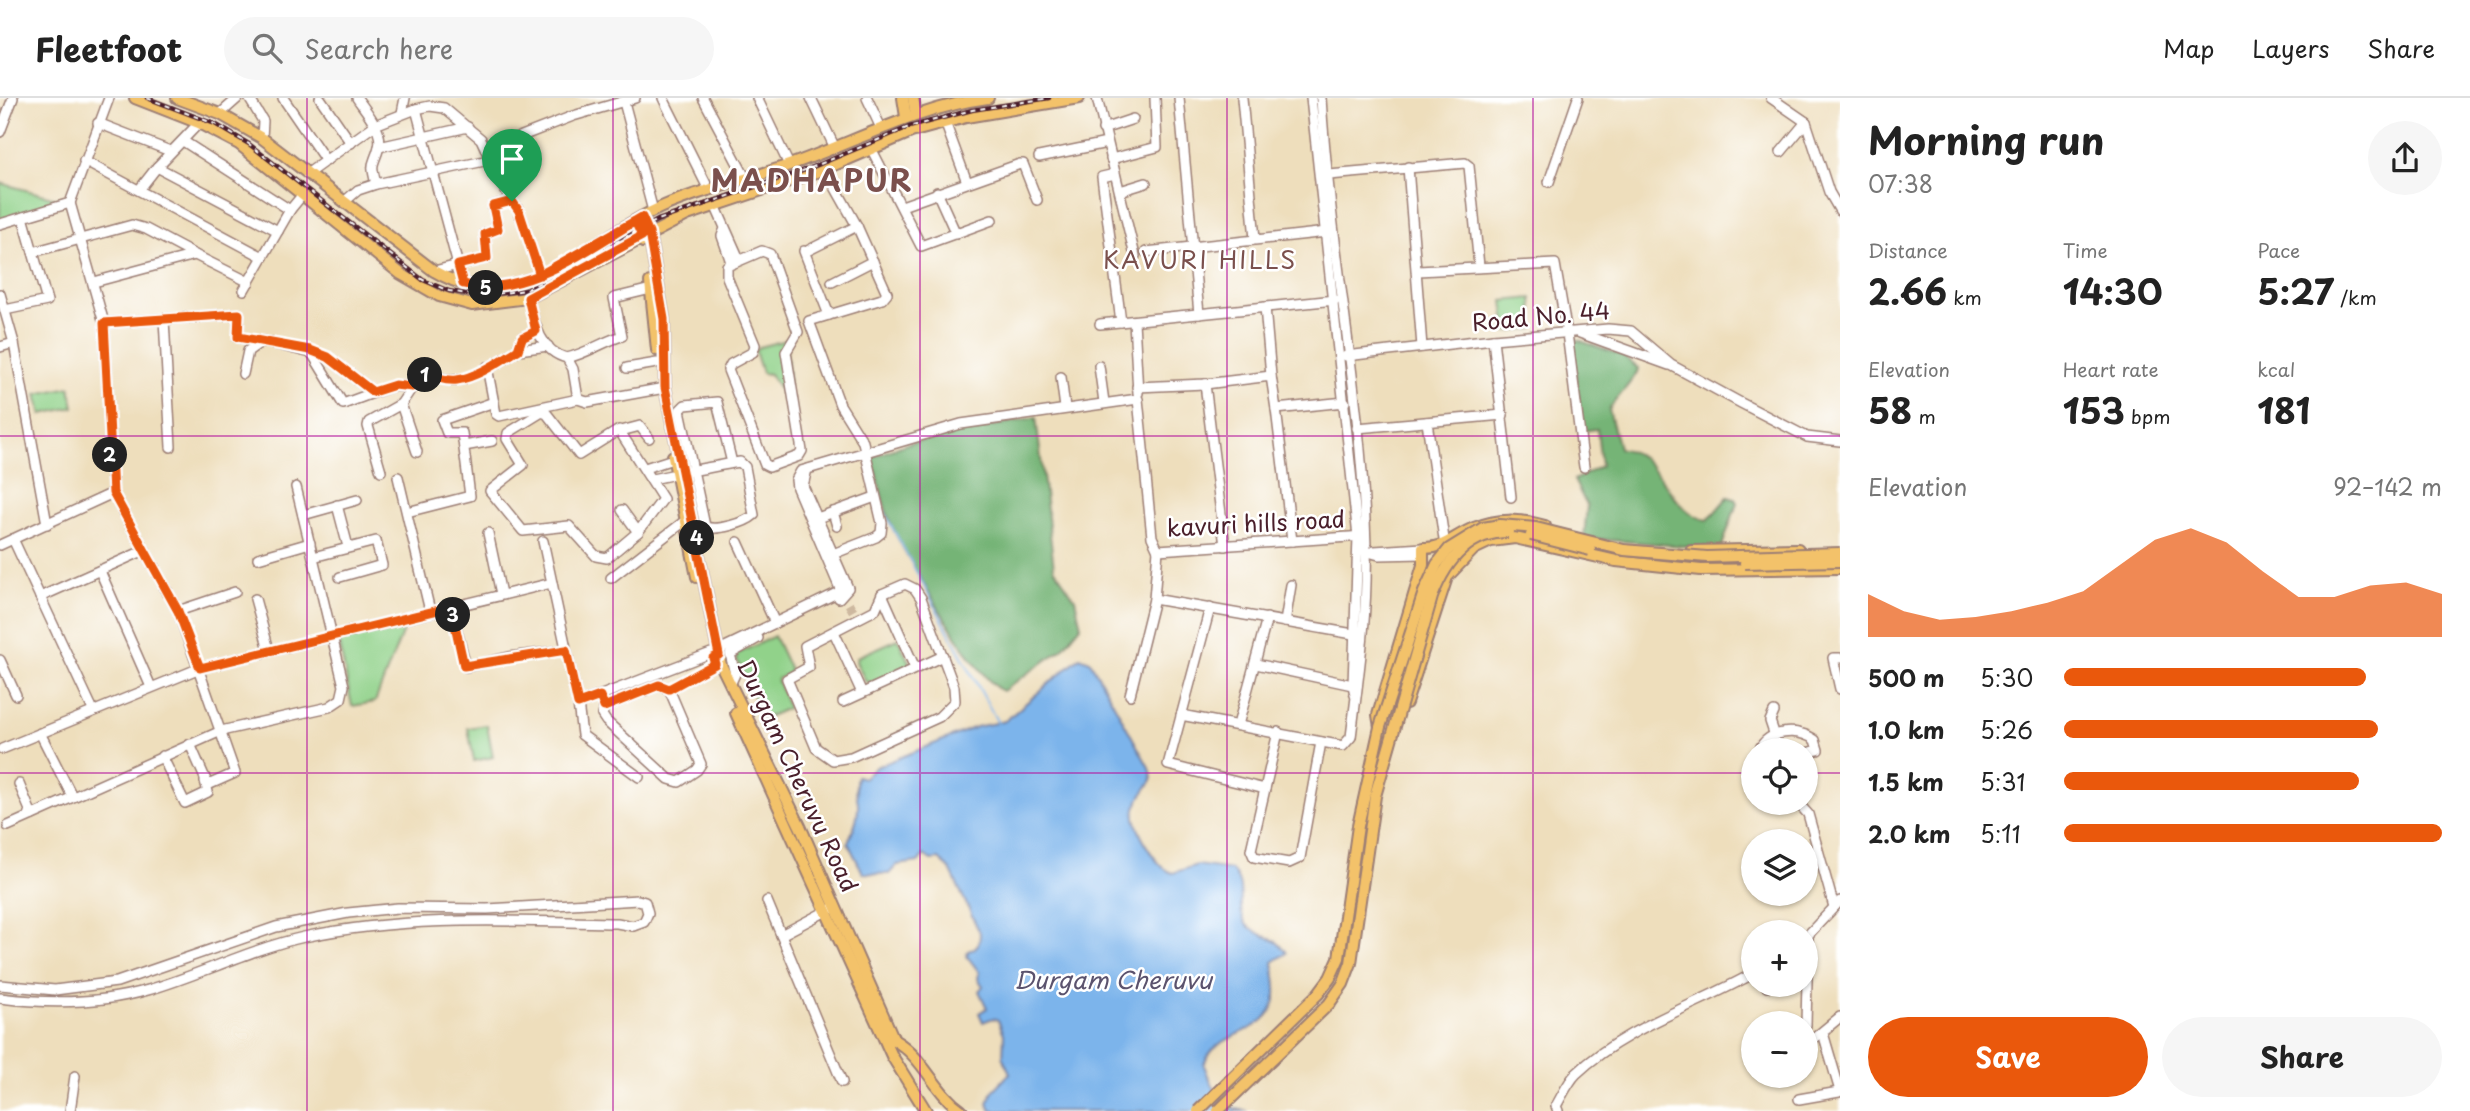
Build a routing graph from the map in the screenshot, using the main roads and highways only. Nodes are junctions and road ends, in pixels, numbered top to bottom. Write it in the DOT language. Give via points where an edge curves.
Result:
graph roads {
  1 [pos="135,98"];
  2 [pos="177,98"];
  3 [pos="903,98"];
  4 [pos="913,98"];
  5 [pos="988,98"];
  6 [pos="1079,98"];
  7 [pos="911,116"];
  8 [pos="638,219"];
  9 [pos="646,235"];
  10 [pos="662,388"];
  11 [pos="685,472"];
  12 [pos="1423,551"];
  13 [pos="1840,552"];
  14 [pos="1467,555"];
  15 [pos="1837,566"];
  16 [pos="715,656"];
  17 [pos="1395,724"];
  18 [pos="1380,727"];
  19 [pos="831,909"];
  20 [pos="926,1111"];
  21 [pos="962,1111"];
  22 [pos="1198,1111"];
  23 [pos="1218,1111"];
  1 -- 9 [label="main road" via="239,144 401,274 439,296 472,305 528,298"];
  2 -- 8 [label="main road" via="220,114 262,138 434,271 463,284 499,287 540,275"];
  3 -- 7 [label="main road"];
  4 -- 7 [label="main road"];
  5 -- 7 [label="main road"];
  6 -- 9 [label="main road" via="946,122 715,205"];
  7 -- 8 [label="main road"];
  8 -- 9 [label="main road"];
  9 -- 10 [label="main road, Durgam Cheruvu Road"];
  9 -- 10 [label="main road, Durgam Cheruvu Road" via="664,319"];
  10 -- 11 [label="main road, Durgam Cheruvu Road" via="676,414"];
  10 -- 11 [label="main road, Durgam Cheruvu Road" via="673,459"];
  11 -- 16 [label="main road, Durgam Cheruvu Road" via="687,515"];
  12 -- 13 [label="main road" via="1445,545 1474,528 1502,520 1525,520 1633,547"];
  12 -- 14 [label="main road"];
  12 -- 18 [label="main road" via="1420,579 1378,715"];
  13 -- 15 [label="main road"];
  13 -- 18 [label="main road, bridge" via="1707,557 1624,550 1521,525 1483,528 1449,549 1429,578"];
  14 -- 15 [label="main road" via="1491,541 1515,538 1592,557 1660,567"];
  14 -- 17 [label="main road" via="1447,577 1411,691"];
  15 -- 17 [label="main road, bridge" via="1708,565 1617,555 1521,532 1487,536 1454,556 1441,572"];
  16 -- 19 [label="main road, Durgam Cheruvu Road"];
  16 -- 19 [label="main road, Durgam Cheruvu Road" via="795,816"];
  17 -- 23 [label="main road, bridge" via="1375,796 1351,963 1343,984 1329,1004"];
  18 -- 22 [label="main road, bridge" via="1358,826 1340,950 1330,978"];
  19 -- 20 [label="main road, Durgam Cheruvu Road" via="892,1056"];
  19 -- 21 [label="main road, Durgam Cheruvu Road" via="894,1040 916,1056 942,1094"];
}
